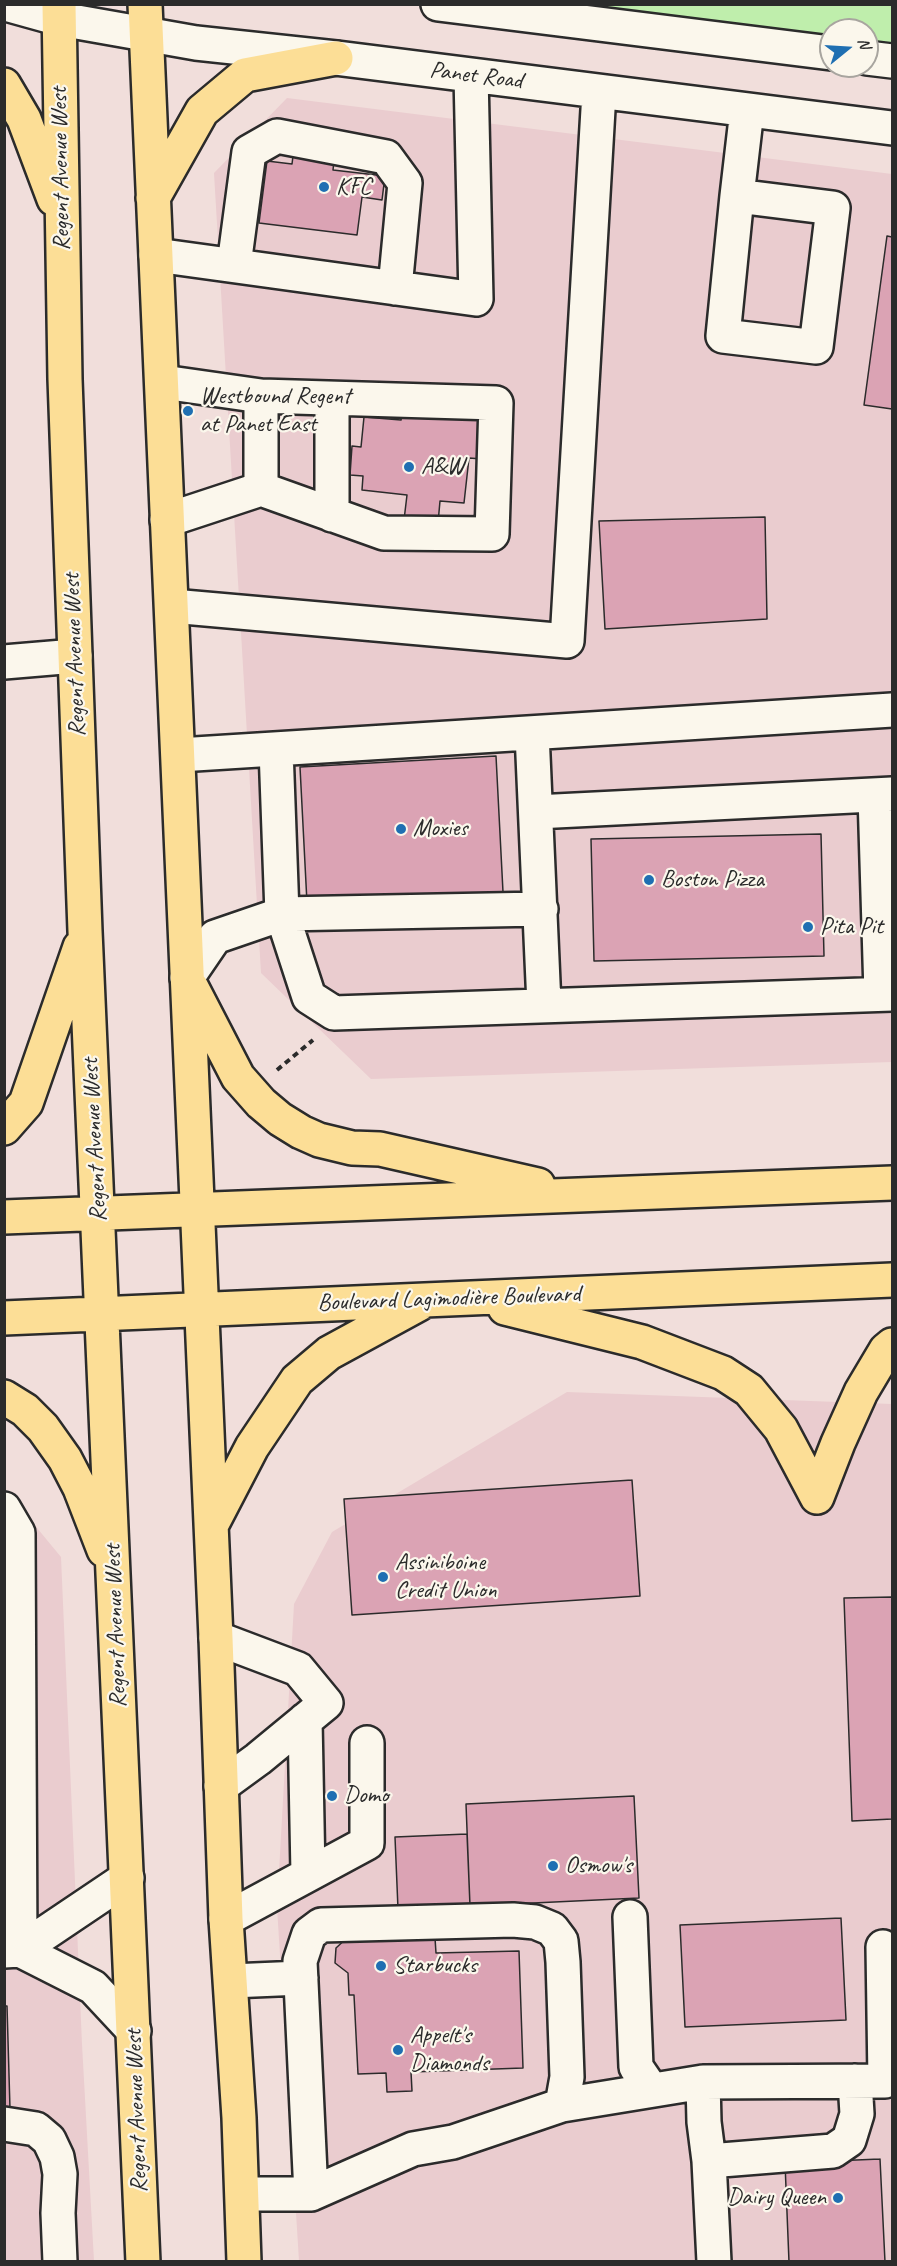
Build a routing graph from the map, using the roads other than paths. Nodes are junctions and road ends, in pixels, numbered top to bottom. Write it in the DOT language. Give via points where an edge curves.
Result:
graph roads {
  1 [pos="6,4"];
  2 [pos="438,4"];
  3 [pos="481,7"];
  4 [pos="59,12"];
  5 [pos="145,20"];
  6 [pos="819,52"];
  7 [pos="336,58"];
  8 [pos="471,75"];
  9 [pos="4,85"];
  10 [pos="599,92"];
  11 [pos="747,110"];
  12 [pos="892,128"];
  13 [pos="737,196"];
  14 [pos="153,198"];
  15 [pos="62,222"];
  16 [pos="156,255"];
  17 [pos="234,265"];
  18 [pos="395,288"];
  19 [pos="163,382"];
  20 [pos="261,396"];
  21 [pos="332,399"];
  22 [pos="261,489"];
  23 [pos="332,515"];
  24 [pos="167,520"];
  25 [pos="172,606"];
  26 [pos="75,656"];
  27 [pos="4,662"];
  28 [pos="892,710"];
  29 [pos="532,733"];
  30 [pos="276,749"];
  31 [pos="179,754"];
  32 [pos="884,794"];
  33 [pos="537,812"];
  34 [pos="541,909"];
  35 [pos="282,914"];
  36 [pos="85,931"];
  37 [pos="187,978"];
  38 [pos="887,994"];
  39 [pos="544,1005"];
  40 [pos="4,1128"];
  41 [pos="892,1183"];
  42 [pos="581,1194"];
  43 [pos="196,1211"];
  44 [pos="98,1213"];
  45 [pos="4,1217"];
  46 [pos="892,1280"];
  47 [pos="468,1299"];
  48 [pos="426,1300"];
  49 [pos="201,1310"];
  50 [pos="102,1314"];
  51 [pos="4,1318"];
  52 [pos="892,1345"];
  53 [pos="4,1397"];
  54 [pos="4,1509"];
  55 [pos="211,1526"];
  56 [pos="114,1576"];
  57 [pos="216,1638"];
  58 [pos="305,1720"];
  59 [pos="367,1743"];
  60 [pos="221,1786"];
  61 [pos="308,1875"];
  62 [pos="127,1878"];
  63 [pos="630,1917"];
  64 [pos="226,1919"];
  65 [pos="883,1947"];
  66 [pos="12,1951"];
  67 [pos="301,1978"];
  68 [pos="231,1982"];
  69 [pos="134,2031"];
  70 [pos="855,2081"];
  71 [pos="703,2082"];
  72 [pos="651,2089"];
  73 [pos="562,2104"];
  74 [pos="4,2124"];
  75 [pos="709,2161"];
  76 [pos="243,2194"];
  77 [pos="311,2194"];
  78 [pos="60,2262"];
  79 [pos="143,2262"];
  80 [pos="244,2262"];
  81 [pos="714,2262"];
  1 -- 4 [label="street, Panet Road"];
  2 -- 3 [label="street"];
  3 -- 6 [label="street"];
  4 -- 5 [label="street, Panet Road"];
  4 -- 15 [label="main road, Regent Avenue West"];
  5 -- 7 [label="street, Panet Road" via="203,44"];
  5 -- 14 [label="main road"];
  7 -- 8 [label="street, Panet Road"];
  7 -- 14 [label="main road" via="245,75 202,111"];
  8 -- 10 [label="street, Panet Road"];
  8 -- 18 [label="street" via="476,299"];
  9 -- 15 [label="main road" via="24,118"];
  10 -- 11 [label="street, Panet Road"];
  10 -- 25 [label="street" via="567,641"];
  11 -- 12 [label="street, Panet Road"];
  11 -- 13 [label="street"];
  13 -- 13 [label="street" via="723,336 816,347 833,208"];
  14 -- 16 [label="main road"];
  15 -- 26 [label="main road, Regent Avenue West"];
  16 -- 17 [label="street"];
  16 -- 19 [label="main road"];
  17 -- 18 [label="street"];
  17 -- 18 [label="street" via="249,152 277,136 386,157 405,183"];
  19 -- 20 [label="street"];
  19 -- 24 [label="main road"];
  20 -- 21 [label="street"];
  20 -- 22 [label="street"];
  21 -- 23 [label="street"];
  21 -- 23 [label="street" via="496,403 492,534 384,533"];
  22 -- 23 [label="street"];
  22 -- 24 [label="street"];
  24 -- 25 [label="main road"];
  25 -- 31 [label="main road"];
  26 -- 27 [label="street"];
  26 -- 36 [label="main road, Regent Avenue West"];
  28 -- 29 [label="street"];
  29 -- 30 [label="street"];
  29 -- 33 [label="street"];
  30 -- 31 [label="street"];
  30 -- 35 [label="street"];
  31 -- 37 [label="main road"];
  32 -- 33 [label="street"];
  32 -- 38 [label="street"];
  33 -- 34 [label="street"];
  34 -- 35 [label="street"];
  34 -- 39 [label="street"];
  35 -- 37 [label="street" via="215,937"];
  35 -- 39 [label="street" via="309,997 334,1013"];
  36 -- 40 [label="main road" via="26,1103"];
  36 -- 44 [label="main road, Regent Avenue West"];
  37 -- 42 [label="main road" via="238,1077 261,1103 301,1132 352,1148 380,1149"];
  37 -- 43 [label="main road"];
  38 -- 39 [label="street"];
  41 -- 42 [label="main road"];
  42 -- 43 [label="main road"];
  43 -- 44 [label="main road"];
  43 -- 49 [label="main road"];
  44 -- 45 [label="main road"];
  44 -- 50 [label="main road, Regent Avenue West"];
  46 -- 47 [label="main road, Boulevard Lagimodière Boulevard"];
  47 -- 48 [label="main road, Boulevard Lagimodière Boulevard"];
  47 -- 52 [label="main road" via="642,1342 723,1372 749,1390 781,1429 816,1507 861,1392"];
  48 -- 49 [label="main road, Boulevard Lagimodière Boulevard"];
  48 -- 55 [label="main road" via="329,1353 297,1380 252,1447"];
  49 -- 50 [label="main road, Boulevard Lagimodière Boulevard"];
  49 -- 55 [label="main road"];
  50 -- 51 [label="main road, Boulevard Lagimodière Boulevard"];
  50 -- 56 [label="main road, Regent Avenue West"];
  53 -- 56 [label="main road" via="43,1428 65,1459"];
  54 -- 66 [label="street" via="18,1533"];
  55 -- 57 [label="main road"];
  56 -- 62 [label="main road, Regent Avenue West"];
  57 -- 58 [label="street" via="298,1669 326,1702"];
  57 -- 60 [label="main road"];
  58 -- 60 [label="street"];
  58 -- 61 [label="street"];
  59 -- 61 [label="street" via="367,1843"];
  60 -- 64 [label="main road"];
  61 -- 64 [label="street"];
  62 -- 66 [label="street"];
  62 -- 69 [label="main road, Regent Avenue West"];
  63 -- 72 [label="street" via="636,2067"];
  64 -- 68 [label="main road"];
  65 -- 70 [label="street" via="885,2081"];
  66 -- 69 [label="street" via="93,1987"];
  67 -- 68 [label="street"];
  67 -- 73 [label="street" via="300,1961 309,1934 321,1925 513,1920 552,1929 561,1941 563,1962 567,2078"];
  67 -- 77 [label="street"];
  68 -- 76 [label="main road"];
  69 -- 79 [label="main road, Regent Avenue West"];
  70 -- 71 [label="street"];
  70 -- 75 [label="street" via="857,2114 849,2140 833,2151"];
  71 -- 72 [label="street"];
  71 -- 75 [label="street"];
  72 -- 73 [label="street"];
  73 -- 77 [label="street" via="453,2142 413,2149"];
  74 -- 78 [label="street" via="36,2129 49,2140 57,2157"];
  75 -- 81 [label="street"];
  76 -- 77 [label="street"];
  76 -- 80 [label="main road"];
}
